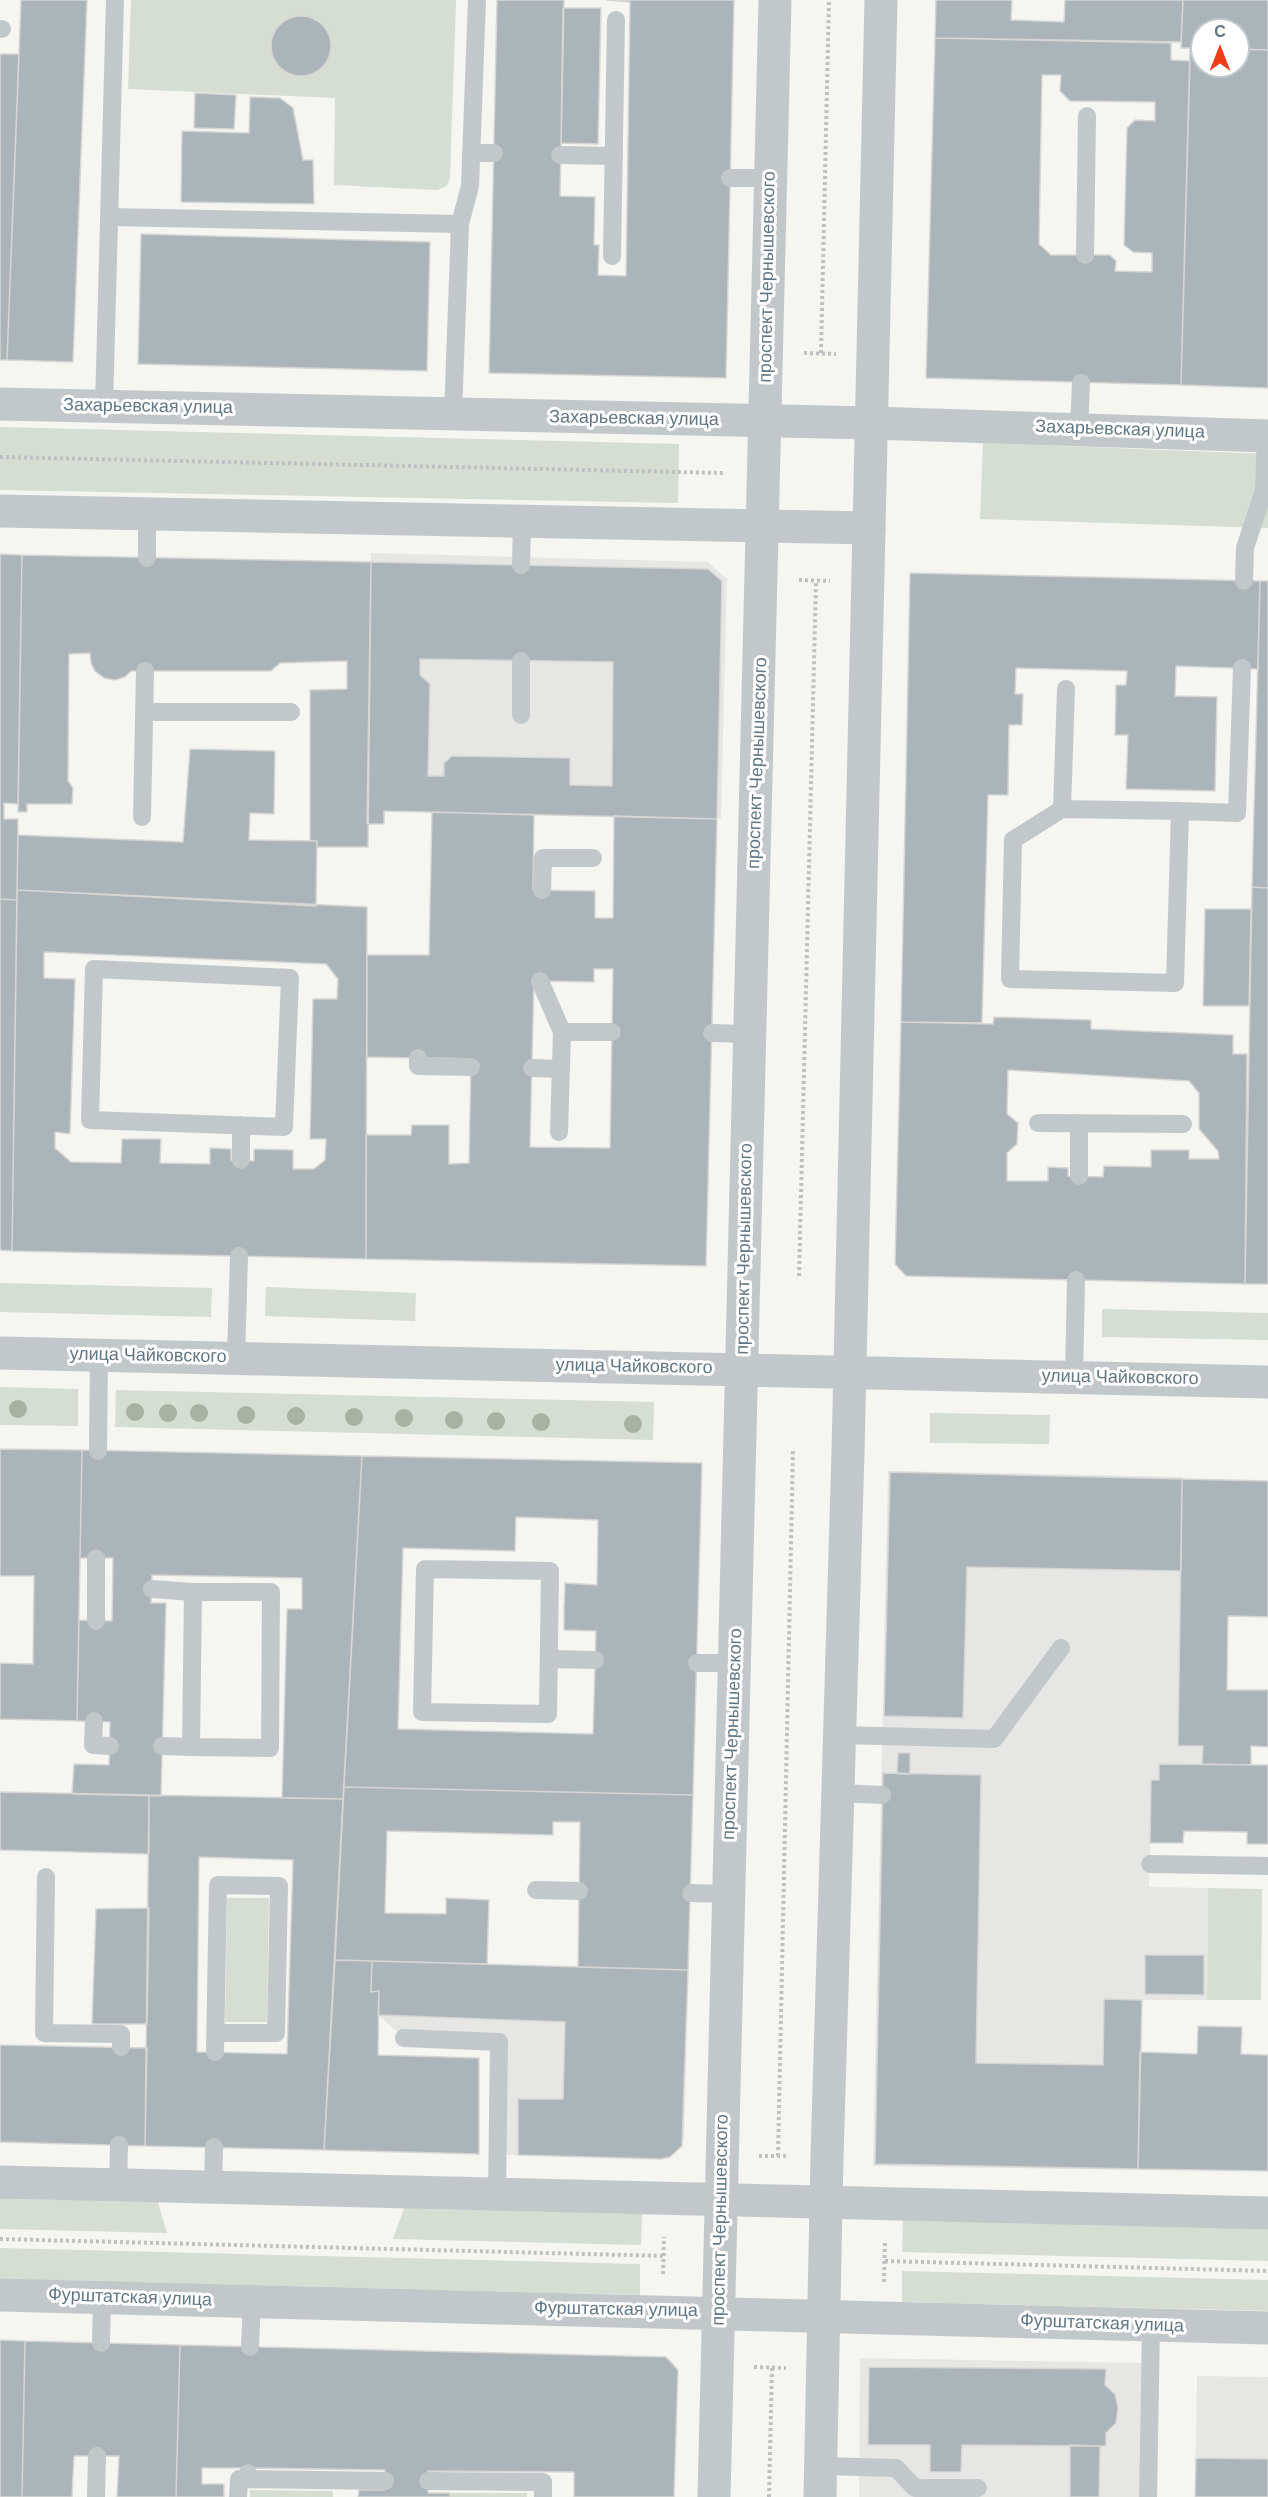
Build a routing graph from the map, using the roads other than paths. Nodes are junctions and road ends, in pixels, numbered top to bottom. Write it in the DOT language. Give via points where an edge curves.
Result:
graph roads {
  1 [pos="115,0"];
  2 [pos="477,0"];
  3 [pos="775,0"];
  4 [pos="881,0"];
  5 [pos="616,20"];
  6 [pos="1087,116"];
  7 [pos="471,153"];
  8 [pos="494,153"];
  9 [pos="560,155"];
  10 [pos="618,168"];
  11 [pos="730,178"];
  12 [pos="771,178"];
  13 [pos="109,218"];
  14 [pos="460,224"];
  15 [pos="1085,255"];
  16 [pos="612,256"];
  17 [pos="1081,383"];
  18 [pos="0,404"];
  19 [pos="104,406"];
  20 [pos="453,415"];
  21 [pos="765,422"];
  22 [pos="872,423"];
  23 [pos="1079,429"];
  24 [pos="1267,436"];
  25 [pos="1266,499"];
  26 [pos="0,511"];
  27 [pos="147,514"];
  28 [pos="522,521"];
  29 [pos="763,526"];
  30 [pos="869,528"];
  31 [pos="147,558"];
  32 [pos="521,564"];
  33 [pos="1244,580"];
  34 [pos="521,661"];
  35 [pos="1242,668"];
  36 [pos="145,671"];
  37 [pos="1066,688"];
  38 [pos="144,712"];
  39 [pos="291,712"];
  40 [pos="521,715"];
  41 [pos="1062,809"];
  42 [pos="1180,811"];
  43 [pos="142,817"];
  44 [pos="593,858"];
  45 [pos="542,890"];
  46 [pos="540,981"];
  47 [pos="562,1032"];
  48 [pos="612,1032"];
  49 [pos="712,1034"];
  50 [pos="750,1034"];
  51 [pos="418,1058"];
  52 [pos="471,1067"];
  53 [pos="532,1068"];
  54 [pos="561,1069"];
  55 [pos="1038,1123"];
  56 [pos="1079,1123"];
  57 [pos="1183,1124"];
  58 [pos="241,1125"];
  59 [pos="559,1132"];
  60 [pos="241,1160"];
  61 [pos="1079,1176"];
  62 [pos="239,1256"];
  63 [pos="1076,1280"];
  64 [pos="0,1353"];
  65 [pos="99,1355"];
  66 [pos="236,1358"];
  67 [pos="743,1369"];
  68 [pos="850,1371"];
  69 [pos="1074,1377"];
  70 [pos="1268,1382"];
  71 [pos="98,1451"];
  72 [pos="96,1557"];
  73 [pos="152,1589"];
  74 [pos="193,1592"];
  75 [pos="96,1621"];
  76 [pos="1061,1648"];
  77 [pos="549,1659"];
  78 [pos="595,1660"];
  79 [pos="697,1663"];
  80 [pos="735,1663"];
  81 [pos="94,1721"];
  82 [pos="840,1735"];
  83 [pos="110,1746"];
  84 [pos="162,1746"];
  85 [pos="191,1747"];
  86 [pos="838,1793"];
  87 [pos="882,1795"];
  88 [pos="1150,1864"];
  89 [pos="1268,1866"];
  90 [pos="46,1877"];
  91 [pos="536,1890"];
  92 [pos="579,1891"];
  93 [pos="691,1893"];
  94 [pos="729,1894"];
  95 [pos="216,2033"];
  96 [pos="404,2038"];
  97 [pos="121,2047"];
  98 [pos="215,2052"];
  99 [pos="119,2145"];
  100 [pos="214,2147"];
  101 [pos="0,2182"];
  102 [pos="118,2185"];
  103 [pos="213,2188"];
  104 [pos="497,2195"];
  105 [pos="721,2201"];
  106 [pos="826,2204"];
  107 [pos="1268,2213"];
  108 [pos="0,2295"];
  109 [pos="102,2298"];
  110 [pos="252,2302"];
  111 [pos="718,2313"];
  112 [pos="824,2316"];
  113 [pos="1151,2325"];
  114 [pos="1268,2328"];
  115 [pos="101,2343"];
  116 [pos="250,2347"];
  117 [pos="97,2456"];
  118 [pos="385,2481"];
  119 [pos="428,2481"];
  120 [pos="821,2482"];
  121 [pos="978,2488"];
  122 [pos="346,2489"];
  123 [pos="96,2497"];
  124 [pos="238,2497"];
  125 [pos="543,2497"];
  126 [pos="714,2497"];
  127 [pos="1148,2497"];
  1 -- 13 [label="lane"];
  2 -- 7 [label="lane"];
  3 -- 12 [label="street, проспект Чернышевского"];
  4 -- 22 [label="street"];
  5 -- 10 [label="lane"];
  6 -- 15 [label="lane"];
  7 -- 8 [label="lane"];
  7 -- 14 [label="lane" via="470,186"];
  9 -- 10 [label="lane"];
  10 -- 16 [label="lane"];
  11 -- 12 [label="lane"];
  12 -- 21 [label="street, проспект Чернышевского"];
  13 -- 14 [label="lane"];
  13 -- 19 [label="lane"];
  14 -- 20 [label="lane"];
  17 -- 23 [label="lane"];
  18 -- 19 [label="street, Захарьевская улица"];
  19 -- 20 [label="street, Захарьевская улица"];
  20 -- 21 [label="street, Захарьевская улица"];
  21 -- 22 [label="street, Захарьевская улица"];
  21 -- 29 [label="street, проспект Чернышевского"];
  22 -- 23 [label="street, Захарьевская улица"];
  22 -- 30 [label="street"];
  23 -- 24 [label="street, Захарьевская улица"];
  24 -- 25 [label="lane"];
  25 -- 33 [label="lane" via="1245,548"];
  26 -- 27 [label="street"];
  27 -- 28 [label="street"];
  27 -- 31 [label="lane"];
  28 -- 29 [label="street"];
  28 -- 32 [label="lane"];
  29 -- 30 [label="street"];
  29 -- 50 [label="street, проспект Чернышевского"];
  30 -- 68 [label="street"];
  34 -- 40 [label="lane"];
  35 -- 42 [label="lane" via="1237,813"];
  36 -- 38 [label="lane"];
  37 -- 41 [label="lane"];
  38 -- 39 [label="lane"];
  38 -- 43 [label="lane"];
  41 -- 42 [label="lane"];
  41 -- 42 [label="lane" via="1013,840 1010,979 1175,983"];
  44 -- 45 [label="lane" via="543,858"];
  46 -- 47 [label="lane"];
  47 -- 48 [label="lane"];
  47 -- 54 [label="lane"];
  49 -- 50 [label="lane"];
  50 -- 67 [label="street, проспект Чернышевского"];
  51 -- 52 [label="lane" via="418,1066"];
  53 -- 54 [label="lane"];
  54 -- 59 [label="lane"];
  55 -- 56 [label="lane"];
  56 -- 57 [label="lane"];
  56 -- 61 [label="lane"];
  58 -- 58 [label="lane" via="90,1120 94,969 290,978 284,1127"];
  58 -- 60 [label="lane"];
  62 -- 66 [label="lane"];
  63 -- 69 [label="lane"];
  64 -- 65 [label="street, улица Чайковского"];
  65 -- 66 [label="street, улица Чайковского"];
  65 -- 71 [label="lane"];
  66 -- 67 [label="street, улица Чайковского"];
  67 -- 68 [label="street, улица Чайковского"];
  67 -- 80 [label="street, проспект Чернышевского"];
  68 -- 69 [label="street, улица Чайковского"];
  68 -- 82 [label="street"];
  69 -- 70 [label="street, улица Чайковского"];
  72 -- 75 [label="lane" via="104,1585"];
  73 -- 74 [label="lane"];
  74 -- 85 [label="lane"];
  74 -- 85 [label="lane" via="272,1592 270,1748"];
  76 -- 82 [label="lane" via="994,1739"];
  77 -- 77 [label="lane" via="550,1571 424,1569 422,1712 548,1714"];
  77 -- 78 [label="lane"];
  79 -- 80 [label="lane"];
  80 -- 94 [label="street, проспект Чернышевского"];
  81 -- 83 [label="lane" via="93,1745"];
  82 -- 86 [label="street"];
  84 -- 85 [label="lane"];
  86 -- 87 [label="lane"];
  86 -- 106 [label="street"];
  88 -- 89 [label="lane"];
  90 -- 97 [label="lane" via="44,2033 121,2034"];
  91 -- 92 [label="lane"];
  93 -- 94 [label="lane"];
  94 -- 105 [label="street, проспект Чернышевского"];
  95 -- 95 [label="lane" via="276,2033 279,1886 218,1885"];
  95 -- 98 [label="lane"];
  96 -- 104 [label="lane" via="499,2042"];
  99 -- 102 [label="lane"];
  100 -- 103 [label="lane"];
  101 -- 102 [label="street"];
  102 -- 103 [label="street"];
  103 -- 104 [label="street"];
  104 -- 105 [label="street"];
  105 -- 106 [label="street"];
  105 -- 111 [label="street, проспект Чернышевского"];
  106 -- 107 [label="street"];
  106 -- 112 [label="street"];
  108 -- 109 [label="street, Фурштатская улица"];
  109 -- 110 [label="street, Фурштатская улица"];
  109 -- 115 [label="lane"];
  110 -- 111 [label="street, Фурштатская улица"];
  110 -- 116 [label="lane"];
  111 -- 112 [label="street, Фурштатская улица"];
  111 -- 126 [label="street, проспект Чернышевского"];
  112 -- 113 [label="street, Фурштатская улица"];
  112 -- 120 [label="street"];
  113 -- 114 [label="street, Фурштатская улица"];
  113 -- 127 [label="lane"];
  117 -- 123 [label="lane"];
  118 -- 122 [label="lane"];
  119 -- 125 [label="lane" via="543,2482"];
  120 -- 121 [label="lane" via="896,2468 915,2488"];
  122 -- 124 [label="lane" via="248,2474 239,2479"];
}
